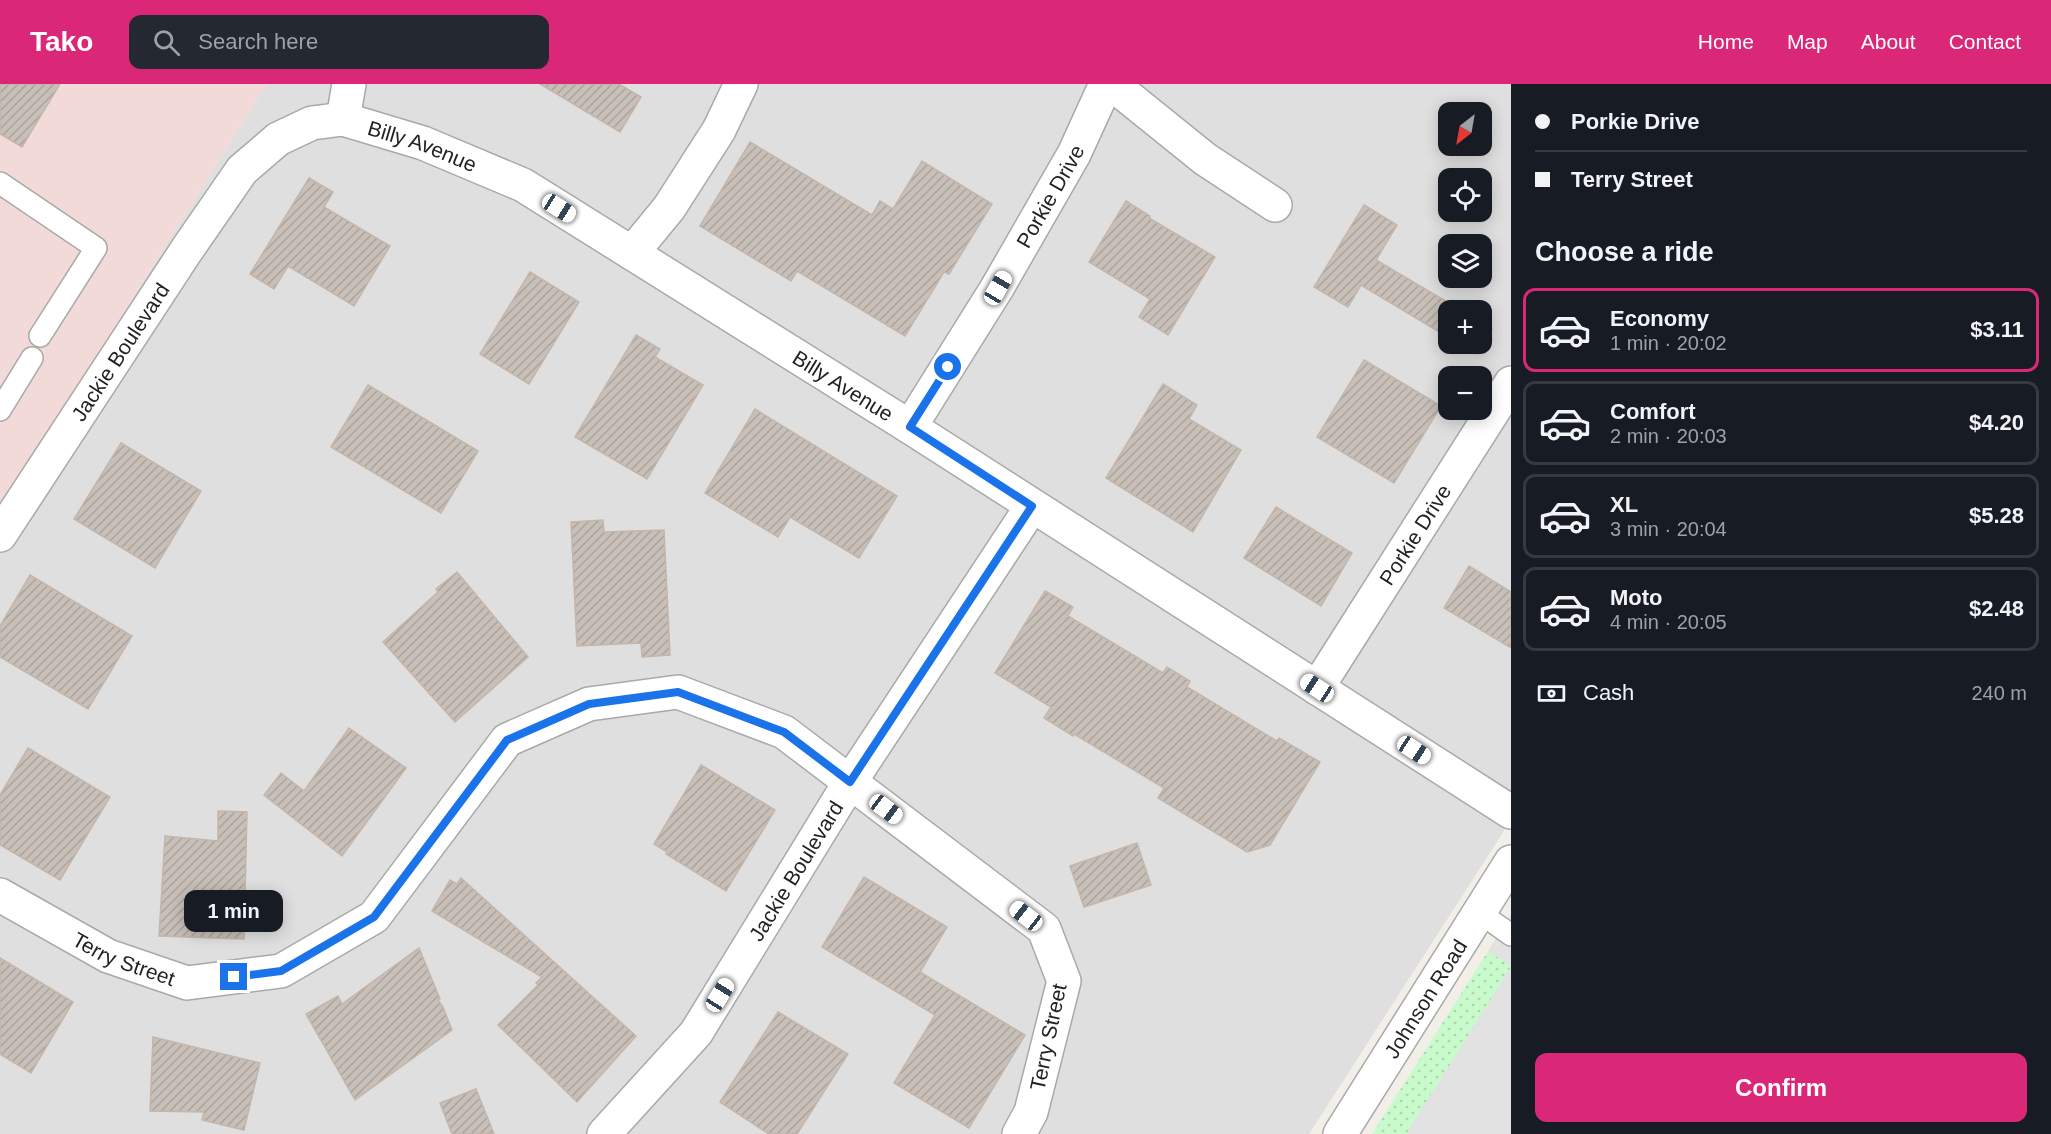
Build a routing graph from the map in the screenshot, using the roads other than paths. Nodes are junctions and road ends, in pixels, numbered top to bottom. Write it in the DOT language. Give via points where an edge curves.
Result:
graph roads {
  1 [pos="349,84"];
  2 [pos="741,84"];
  3 [pos="1106,84"];
  4 [pos="1112,84"];
  5 [pos="343,118"];
  6 [pos="242,170"];
  7 [pos="0,183"];
  8 [pos="1275,205"];
  9 [pos="632,253"];
  10 [pos="40,336"];
  11 [pos="32,358"];
  12 [pos="1511,383"];
  13 [pos="0,410"];
  14 [pos="910,427"];
  15 [pos="1032,506"];
  16 [pos="0,535"];
  17 [pos="1317,688"];
  18 [pos="850,782"];
  19 [pos="1511,812"];
  20 [pos="1511,862"];
  21 [pos="0,895"];
  22 [pos="1480,914"];
  23 [pos="1511,935"];
  24 [pos="604,1134"];
  25 [pos="1019,1134"];
  26 [pos="1340,1134"];
  1 -- 5 [label="street"];
  2 -- 9 [label="street" via="719,130 682,189"];
  3 -- 14 [label="street, Porkie Drive" via="1074,154"];
  4 -- 8 [label="street" via="1205,159"];
  5 -- 6 [label="street, Billy Avenue" via="312,123 278,140"];
  5 -- 9 [label="street, Billy Avenue" via="423,143 523,185"];
  6 -- 16 [label="street, Jackie Boulevard"];
  7 -- 10 [label="lane" via="96,248"];
  9 -- 14 [label="street, Billy Avenue"];
  11 -- 13 [label="lane"];
  12 -- 17 [label="street, Porkie Drive"];
  14 -- 15 [label="street, Billy Avenue"];
  15 -- 17 [label="street, Billy Avenue"];
  15 -- 18 [label="street, Jackie Boulevard"];
  17 -- 19 [label="street, Billy Avenue"];
  18 -- 21 [label="street, Terry Street" via="784,732 678,692 589,704 507,740 374,917 281,971 199,982 187,983 108,956"];
  18 -- 24 [label="street, Jackie Boulevard" via="696,1033"];
  18 -- 25 [label="street, Terry Street" via="1044,929 1064,981 1031,1112"];
  20 -- 22 [label="street, Johnson Road"];
  22 -- 23 [label="lane"];
  22 -- 26 [label="street, Johnson Road"];
}
